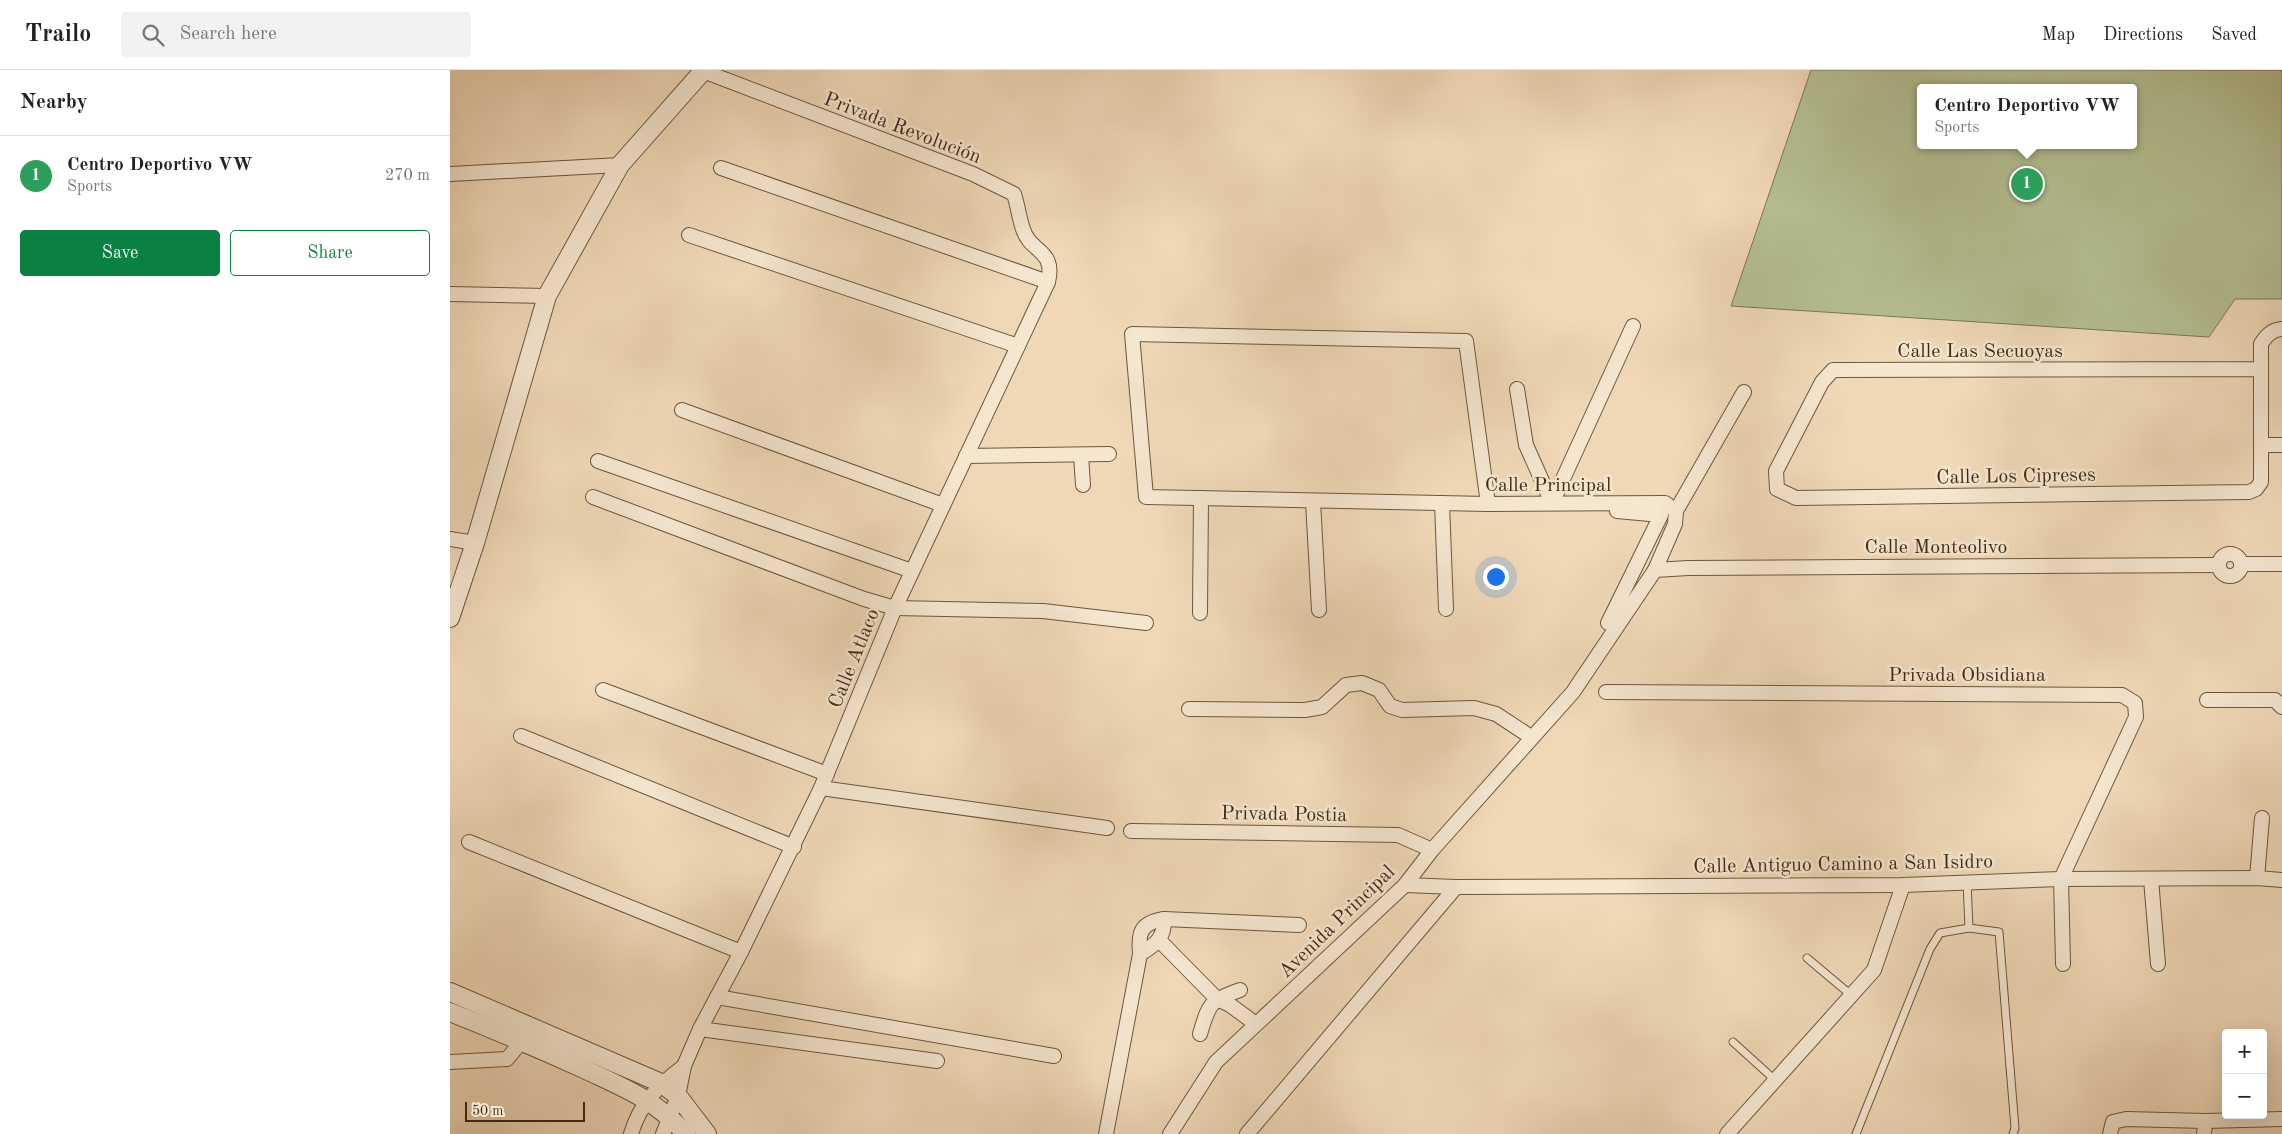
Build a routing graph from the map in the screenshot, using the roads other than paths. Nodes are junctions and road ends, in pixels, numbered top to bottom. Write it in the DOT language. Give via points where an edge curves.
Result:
graph roads {
  1 [pos="704,70"];
  2 [pos="620,165"];
  3 [pos="721,168"];
  4 [pos="450,174"];
  5 [pos="689,236"];
  6 [pos="1050,262"];
  7 [pos="1048,282"];
  8 [pos="450,294"];
  9 [pos="547,296"];
  10 [pos="1633,326"];
  11 [pos="2282,330"];
  12 [pos="1018,346"];
  13 [pos="2261,369"];
  14 [pos="1517,389"];
  15 [pos="1744,392"];
  16 [pos="682,410"];
  17 [pos="2261,445"];
  18 [pos="2282,445"];
  19 [pos="1109,454"];
  20 [pos="1081,455"];
  21 [pos="966,456"];
  22 [pos="598,461"];
  23 [pos="1562,482"];
  24 [pos="1083,484"];
  25 [pos="1777,489"];
  26 [pos="593,497"];
  27 [pos="1201,498"];
  28 [pos="1312,501"];
  29 [pos="1552,503"];
  30 [pos="1488,504"];
  31 [pos="943,505"];
  32 [pos="1442,506"];
  33 [pos="1676,511"];
  34 [pos="450,539"];
  35 [pos="475,542"];
  36 [pos="2282,564"];
  37 [pos="1654,570"];
  38 [pos="912,571"];
  39 [pos="895,608"];
  40 [pos="1319,610"];
  41 [pos="1446,610"];
  42 [pos="1200,613"];
  43 [pos="450,618"];
  44 [pos="1146,623"];
  45 [pos="1608,623"];
  46 [pos="603,690"];
  47 [pos="1606,692"];
  48 [pos="2207,700"];
  49 [pos="2282,707"];
  50 [pos="1189,708"];
  51 [pos="521,736"];
  52 [pos="1531,737"];
  53 [pos="827,774"];
  54 [pos="821,788"];
  55 [pos="2262,818"];
  56 [pos="1107,828"];
  57 [pos="1131,831"];
  58 [pos="469,842"];
  59 [pos="794,847"];
  60 [pos="1432,850"];
  61 [pos="2061,878"];
  62 [pos="2257,878"];
  63 [pos="2151,879"];
  64 [pos="2282,880"];
  65 [pos="1967,882"];
  66 [pos="1406,885"];
  67 [pos="1904,885"];
  68 [pos="1456,887"];
  69 [pos="1164,919"];
  70 [pos="1299,925"];
  71 [pos="1969,928"];
  72 [pos="1159,940"];
  73 [pos="741,952"];
  74 [pos="1140,954"];
  75 [pos="1807,958"];
  76 [pos="2063,964"];
  77 [pos="2158,964"];
  78 [pos="1240,990"];
  79 [pos="450,992"];
  80 [pos="1851,995"];
  81 [pos="717,997"];
  82 [pos="1217,999"];
  83 [pos="450,1012"];
  84 [pos="1256,1024"];
  85 [pos="700,1029"];
  86 [pos="1200,1034"];
  87 [pos="522,1040"];
  88 [pos="1733,1042"];
  89 [pos="1054,1056"];
  90 [pos="937,1061"];
  91 [pos="450,1062"];
  92 [pos="684,1066"];
  93 [pos="1776,1080"];
  94 [pos="661,1083"];
  95 [pos="678,1096"];
  96 [pos="646,1099"];
  97 [pos="669,1116"];
  98 [pos="2282,1119"];
  99 [pos="2204,1127"];
  100 [pos="2111,1128"];
  101 [pos="631,1134"];
  102 [pos="664,1134"];
  103 [pos="686,1134"];
  104 [pos="707,1134"];
  105 [pos="1106,1134"];
  106 [pos="1170,1134"];
  107 [pos="1247,1134"];
  108 [pos="1728,1134"];
  109 [pos="1856,1134"];
  110 [pos="2013,1134"];
  1 -- 2 [label="street"];
  1 -- 6 [label="street, Privada Revolución" via="973,174 1014,194 1023,231"];
  2 -- 4 [label="street"];
  2 -- 9 [label="street"];
  3 -- 7 [label="street"];
  5 -- 12 [label="street"];
  6 -- 7 [label="street, Calle Atlaco"];
  7 -- 12 [label="street, Calle Atlaco"];
  8 -- 9 [label="street"];
  9 -- 35 [label="street"];
  10 -- 29 [label="street"];
  11 -- 13 [label="street" via="2266,335 2261,344"];
  12 -- 21 [label="street, Calle Atlaco"];
  13 -- 17 [label="street"];
  13 -- 25 [label="street, Calle Las Secuoyas" via="1833,370 1822,382 1776,471"];
  14 -- 29 [label="street" via="1526,445"];
  15 -- 33 [label="street"];
  16 -- 31 [label="street"];
  17 -- 18 [label="street"];
  17 -- 25 [label="street, Calle Los Cipreses" via="2261,482 2249,492 1796,498"];
  19 -- 20 [label="street"];
  20 -- 21 [label="street"];
  20 -- 24 [label="street"];
  21 -- 31 [label="street, Calle Atlaco"];
  22 -- 38 [label="street"];
  23 -- 29 [label="street"];
  26 -- 39 [label="street"];
  27 -- 28 [label="street, Calle Principal"];
  27 -- 30 [label="street, Calle Principal" via="1146,497 1132,334 1466,341"];
  27 -- 42 [label="street"];
  28 -- 32 [label="street, Calle Principal"];
  28 -- 40 [label="street"];
  29 -- 30 [label="street, Calle Principal"];
  29 -- 33 [label="street, Calle Principal" via="1664,503"];
  30 -- 32 [label="street, Calle Principal"];
  31 -- 38 [label="street, Calle Atlaco"];
  32 -- 41 [label="street"];
  32 -- 45 [label="street" via="1599,509 1661,515"];
  33 -- 37 [label="street" via="1675,524"];
  34 -- 35 [label="street"];
  35 -- 43 [label="street"];
  36 -- 37 [label="street, Calle Monteolivo" via="2242,564 2239,572 2230,576 2222,573 2218,565"];
  37 -- 52 [label="street" via="1573,692"];
  38 -- 39 [label="street, Calle Atlaco"];
  39 -- 44 [label="street" via="1043,611"];
  39 -- 53 [label="street, Calle Atlaco"];
  46 -- 53 [label="street"];
  47 -- 61 [label="street, Privada Obsidiana" via="2122,695 2135,704 2136,717"];
  48 -- 49 [label="street" via="2275,700"];
  50 -- 52 [label="street" via="1306,710 1322,706 1346,685 1362,682 1379,690 1390,706 1402,710 1474,708 1496,714"];
  51 -- 59 [label="street"];
  52 -- 60 [label="street, Avenida Principal"];
  53 -- 54 [label="street, Calle Atlaco"];
  54 -- 56 [label="street"];
  54 -- 59 [label="street, Calle Atlaco"];
  55 -- 62 [label="street"];
  57 -- 60 [label="street, Privada Postia" via="1398,835"];
  58 -- 73 [label="street"];
  59 -- 73 [label="street, Calle Atlaco"];
  60 -- 66 [label="street, Avenida Principal"];
  61 -- 63 [label="street, Calle Antiguo Camino a San Isidro"];
  61 -- 65 [label="street, Calle Antiguo Camino a San Isidro"];
  61 -- 76 [label="street"];
  62 -- 63 [label="street, Calle Antiguo Camino a San Isidro"];
  62 -- 64 [label="street, Calle Antiguo Camino a San Isidro"];
  63 -- 77 [label="street"];
  65 -- 67 [label="street, Calle Antiguo Camino a San Isidro"];
  65 -- 71 [label="lane"];
  66 -- 68 [label="street, Calle Antiguo Camino a San Isidro"];
  66 -- 84 [label="street, Avenida Principal"];
  67 -- 68 [label="street, Calle Antiguo Camino a San Isidro"];
  67 -- 80 [label="street" via="1874,970"];
  68 -- 107 [label="street"];
  69 -- 70 [label="street"];
  69 -- 72 [label="street" via="1164,930"];
  69 -- 74 [label="street" via="1145,926 1138,936"];
  71 -- 109 [label="lane" via="1940,933 1930,949"];
  71 -- 110 [label="lane" via="1998,932"];
  72 -- 74 [label="street"];
  72 -- 82 [label="street"];
  73 -- 81 [label="street, Calle Atlaco"];
  74 -- 105 [label="street"];
  75 -- 80 [label="lane"];
  78 -- 82 [label="street"];
  79 -- 94 [label="street"];
  80 -- 93 [label="street"];
  81 -- 85 [label="street, Calle Atlaco"];
  81 -- 89 [label="street"];
  82 -- 84 [label="street"];
  82 -- 86 [label="street" via="1206,1013"];
  83 -- 87 [label="street"];
  84 -- 106 [label="street, Avenida Principal" via="1216,1062"];
  85 -- 90 [label="street"];
  85 -- 92 [label="street, Calle Atlaco"];
  87 -- 91 [label="street" via="507,1059"];
  87 -- 96 [label="street"];
  88 -- 93 [label="lane"];
  92 -- 94 [label="street"];
  92 -- 95 [label="street, Calle Atlaco"];
  93 -- 108 [label="street"];
  94 -- 95 [label="street"];
  94 -- 96 [label="street"];
  95 -- 97 [label="street, Calle Atlaco"];
  95 -- 104 [label="street"];
  96 -- 97 [label="street"];
  96 -- 101 [label="street"];
  97 -- 102 [label="street, Calle Atlaco"];
  97 -- 103 [label="street"];
  98 -- 99 [label="street"];
  99 -- 100 [label="street" via="2126,1119"];
}
